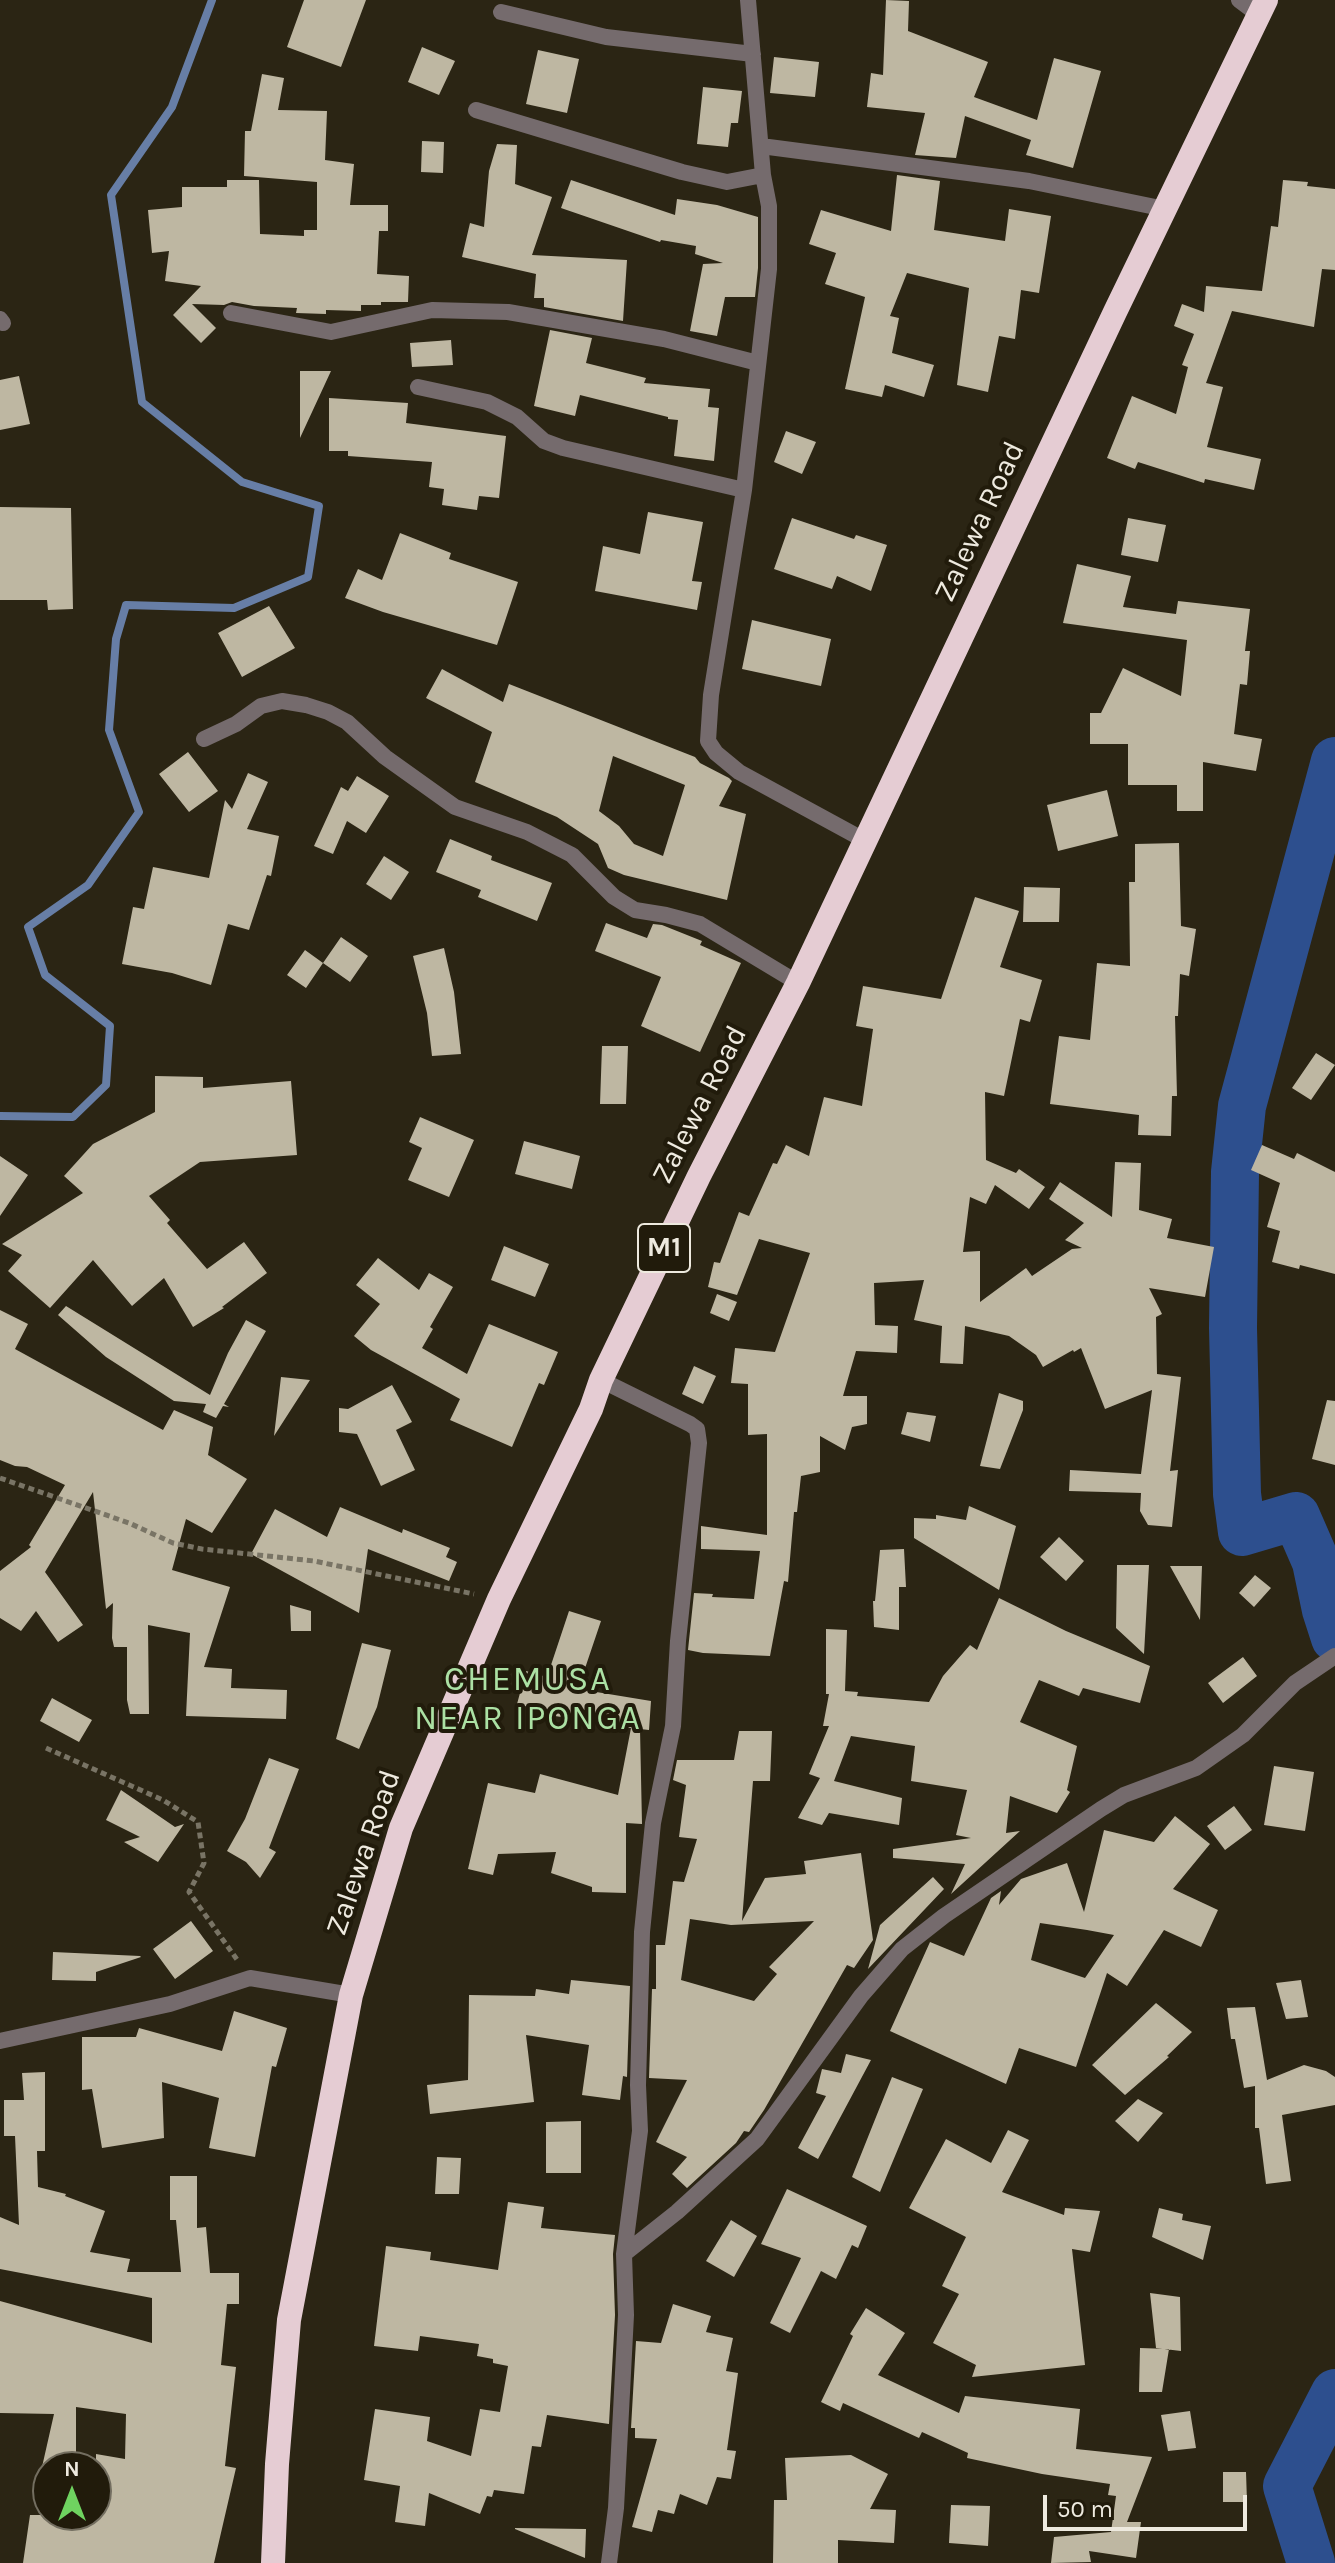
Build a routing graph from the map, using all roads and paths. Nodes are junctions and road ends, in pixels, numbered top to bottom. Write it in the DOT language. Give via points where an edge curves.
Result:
graph roads {
  1 [pos="748,0"];
  2 [pos="1239,0"];
  3 [pos="1262,8"];
  4 [pos="501,12"];
  5 [pos="753,54"];
  6 [pos="476,110"];
  7 [pos="761,146"];
  8 [pos="763,175"];
  9 [pos="1165,209"];
  10 [pos="231,313"];
  11 [pos="758,363"];
  12 [pos="418,387"];
  13 [pos="744,490"];
  14 [pos="204,739"];
  15 [pos="864,840"];
  16 [pos="798,983"];
  17 [pos="601,1380"];
  18 [pos="0,1478"];
  19 [pos="499,1599"];
  20 [pos="1335,1656"];
  21 [pos="46,1748"];
  22 [pos="250,1978"];
  23 [pos="351,1995"];
  24 [pos="0,2041"];
  25 [pos="624,2254"];
  26 [pos="273,2563"];
  27 [pos="609,2563"];
  1 -- 5 [label="street"];
  2 -- 3 [label="street"];
  3 -- 9 [label="highway, Zalewa Road / M1"];
  4 -- 5 [label="street" via="606,37"];
  5 -- 7 [label="street"];
  6 -- 8 [label="street" via="682,172 727,182"];
  7 -- 8 [label="street"];
  7 -- 9 [label="street" via="1029,181"];
  8 -- 11 [label="street" via="769,206 769,269"];
  9 -- 15 [label="highway, Zalewa Road / M1"];
  10 -- 11 [label="street" via="331,332 432,310 508,312 664,339"];
  11 -- 13 [label="street"];
  12 -- 13 [label="street" via="487,402 563,448"];
  13 -- 15 [label="street" via="708,741 739,772"];
  14 -- 16 [label="street" via="261,706 282,701 328,712 455,807 527,832 572,855 614,897 635,910 700,924"];
  15 -- 16 [label="highway, Zalewa Road / M1"];
  16 -- 17 [label="highway, Zalewa Road / M1"];
  17 -- 19 [label="highway, Zalewa Road / M1"];
  17 -- 25 [label="street" via="690,1424 697,1429 699,1443 673,1726 649,1852 642,1932 640,2131"];
  18 -- 19 [label="path" via="173,1543 314,1561"];
  19 -- 23 [label="highway, Zalewa Road / M1" via="401,1828"];
  20 -- 25 [label="street" via="1295,1683 1243,1735 1196,1768 1101,1809 902,1949 861,1996 757,2139"];
  21 -- 22 [label="path" via="163,1800 198,1822 204,1863 189,1892"];
  22 -- 23 [label="street"];
  22 -- 24 [label="street" via="170,2004"];
  23 -- 26 [label="highway, Zalewa Road / M1" via="289,2320"];
  25 -- 27 [label="street" via="626,2315"];
}
